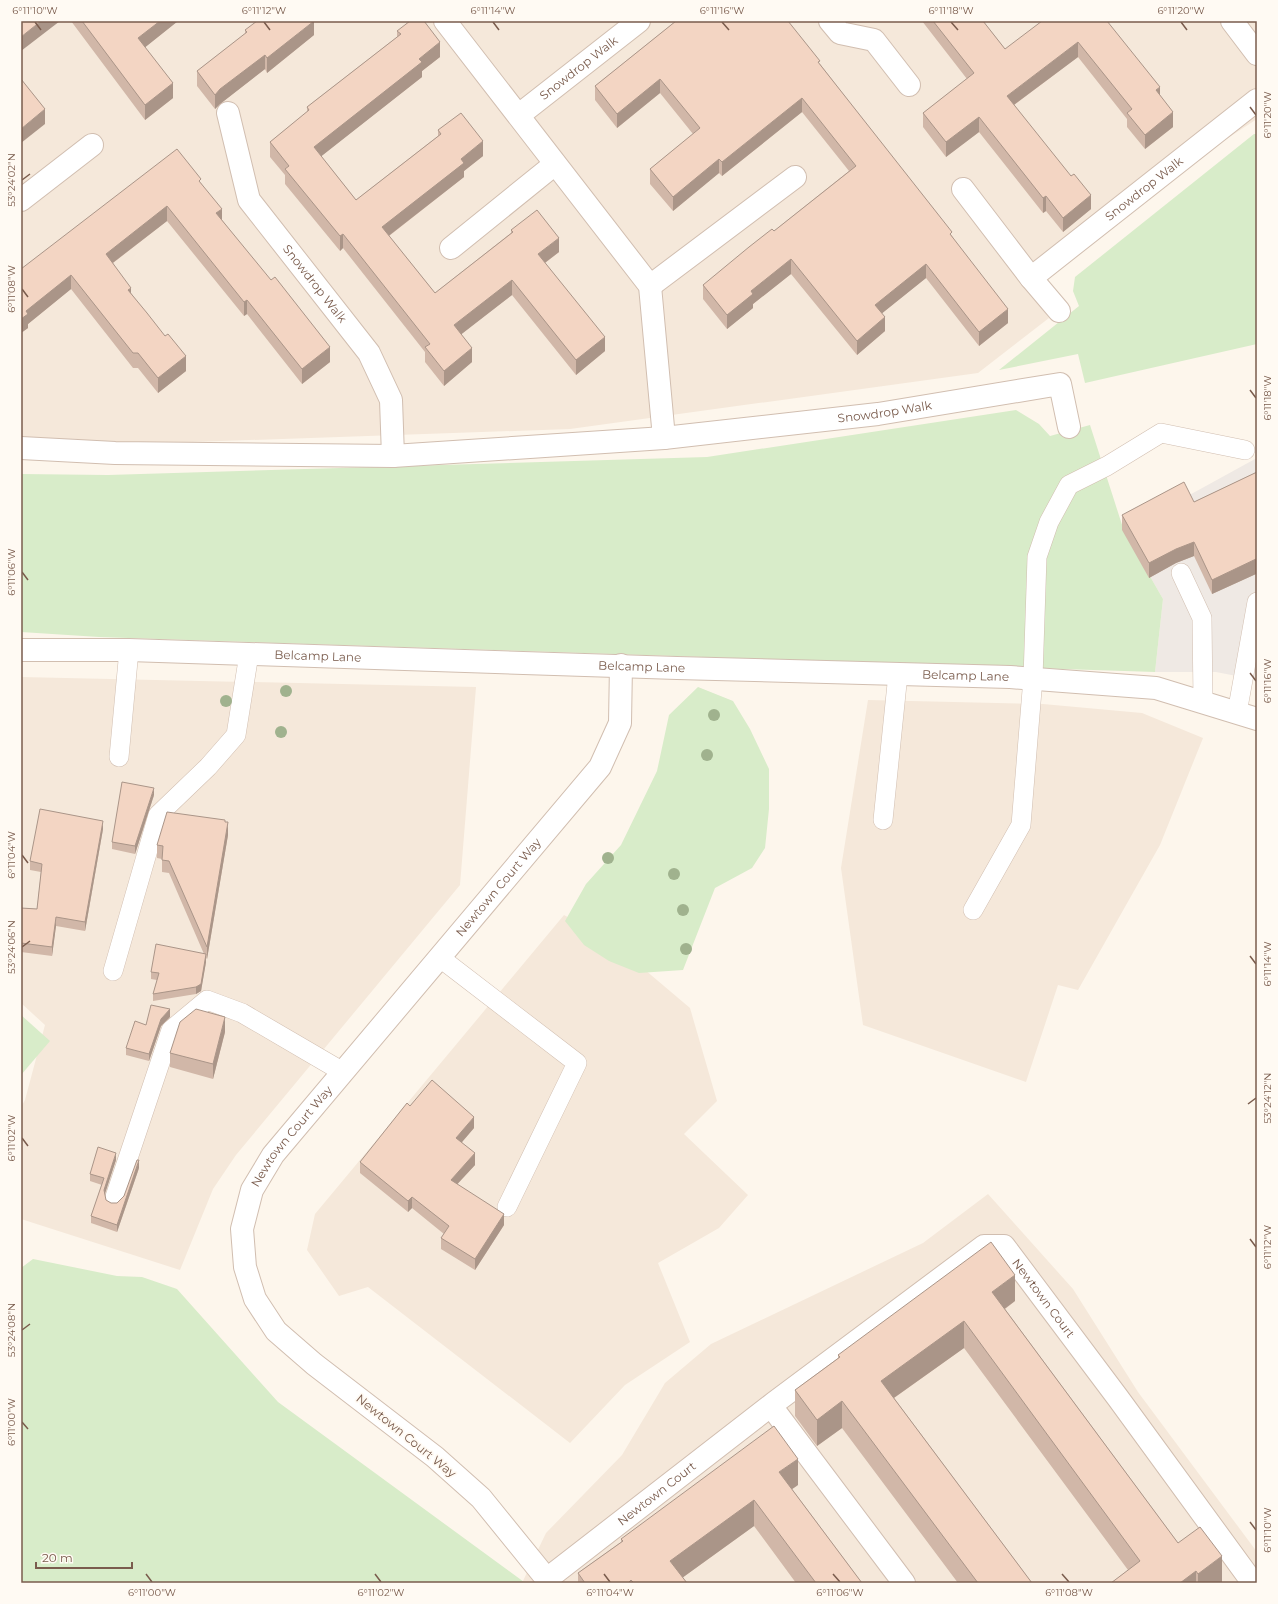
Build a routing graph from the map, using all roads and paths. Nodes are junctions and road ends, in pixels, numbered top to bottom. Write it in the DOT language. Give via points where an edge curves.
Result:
graph roads {
  1 [pos="446,21"];
  2 [pos="639,21"];
  3 [pos="830,21"];
  4 [pos="1232,21"];
  5 [pos="1257,54"];
  6 [pos="909,85"];
  7 [pos="1257,100"];
  8 [pos="228,113"];
  9 [pos="519,116"];
  10 [pos="92,145"];
  11 [pos="555,164"];
  12 [pos="795,177"];
  13 [pos="963,189"];
  14 [pos="21,200"];
  15 [pos="451,248"];
  16 [pos="1031,278"];
  17 [pos="650,286"];
  18 [pos="1059,311"];
  19 [pos="1069,427"];
  20 [pos="664,438"];
  21 [pos="21,448"];
  22 [pos="1245,450"];
  23 [pos="393,456"];
  24 [pos="1181,573"];
  25 [pos="1257,602"];
  26 [pos="21,650"];
  27 [pos="129,650"];
  28 [pos="249,654"];
  29 [pos="621,665"];
  30 [pos="898,674"];
  31 [pos="1033,678"];
  32 [pos="1202,702"];
  33 [pos="1236,712"];
  34 [pos="1257,719"];
  35 [pos="119,757"];
  36 [pos="883,820"];
  37 [pos="973,910"];
  38 [pos="439,957"];
  39 [pos="113,971"];
  40 [pos="343,1072"];
  41 [pos="114,1200"];
  42 [pos="507,1207"];
  43 [pos="770,1406"];
  44 [pos="548,1581"];
  45 [pos="904,1583"];
  46 [pos="1253,1583"];
  1 -- 9 [label="street"];
  2 -- 9 [label="street, Snowdrop Walk"];
  3 -- 6 [label="street" via="840,33 874,40"];
  4 -- 5 [label="street"];
  7 -- 16 [label="street, Snowdrop Walk"];
  8 -- 23 [label="street, Snowdrop Walk" via="249,200 370,353 392,400"];
  9 -- 11 [label="street"];
  10 -- 14 [label="street"];
  11 -- 15 [label="street"];
  11 -- 17 [label="street"];
  12 -- 17 [label="street"];
  13 -- 16 [label="street"];
  16 -- 18 [label="street"];
  17 -- 20 [label="street"];
  19 -- 20 [label="street, Snowdrop Walk" via="1060,384 878,414"];
  20 -- 23 [label="street, Snowdrop Walk"];
  21 -- 23 [label="street, Snowdrop Walk" via="115,453"];
  22 -- 31 [label="lane" via="1161,433 1107,466 1069,484 1049,522 1037,557"];
  24 -- 32 [label="lane" via="1202,618"];
  25 -- 33 [label="lane"];
  26 -- 27 [label="street, Belcamp Lane"];
  27 -- 28 [label="street, Belcamp Lane"];
  27 -- 35 [label="lane"];
  28 -- 29 [label="street, Belcamp Lane"];
  28 -- 39 [label="lane" via="236,735 208,767 158,815"];
  29 -- 30 [label="street, Belcamp Lane"];
  29 -- 38 [label="street, Newtown Court Way" via="620,723 600,767"];
  30 -- 31 [label="street, Belcamp Lane"];
  30 -- 36 [label="lane"];
  31 -- 32 [label="street, Belcamp Lane" via="1156,688"];
  31 -- 37 [label="lane" via="1020,825"];
  32 -- 33 [label="street, Belcamp Lane"];
  33 -- 34 [label="street, Belcamp Lane"];
  38 -- 40 [label="street, Newtown Court Way"];
  38 -- 42 [label="lane" via="577,1063"];
  40 -- 41 [label="lane" via="242,1013 207,1000 171,1030"];
  40 -- 44 [label="street, Newtown Court Way" via="273,1155 252,1190 242,1229 245,1267 255,1299 276,1332 435,1457 481,1498"];
  43 -- 44 [label="street, Newtown Court"];
  43 -- 45 [label="street"];
  43 -- 46 [label="street, Newtown Court" via="984,1246 1004,1246"];
}
